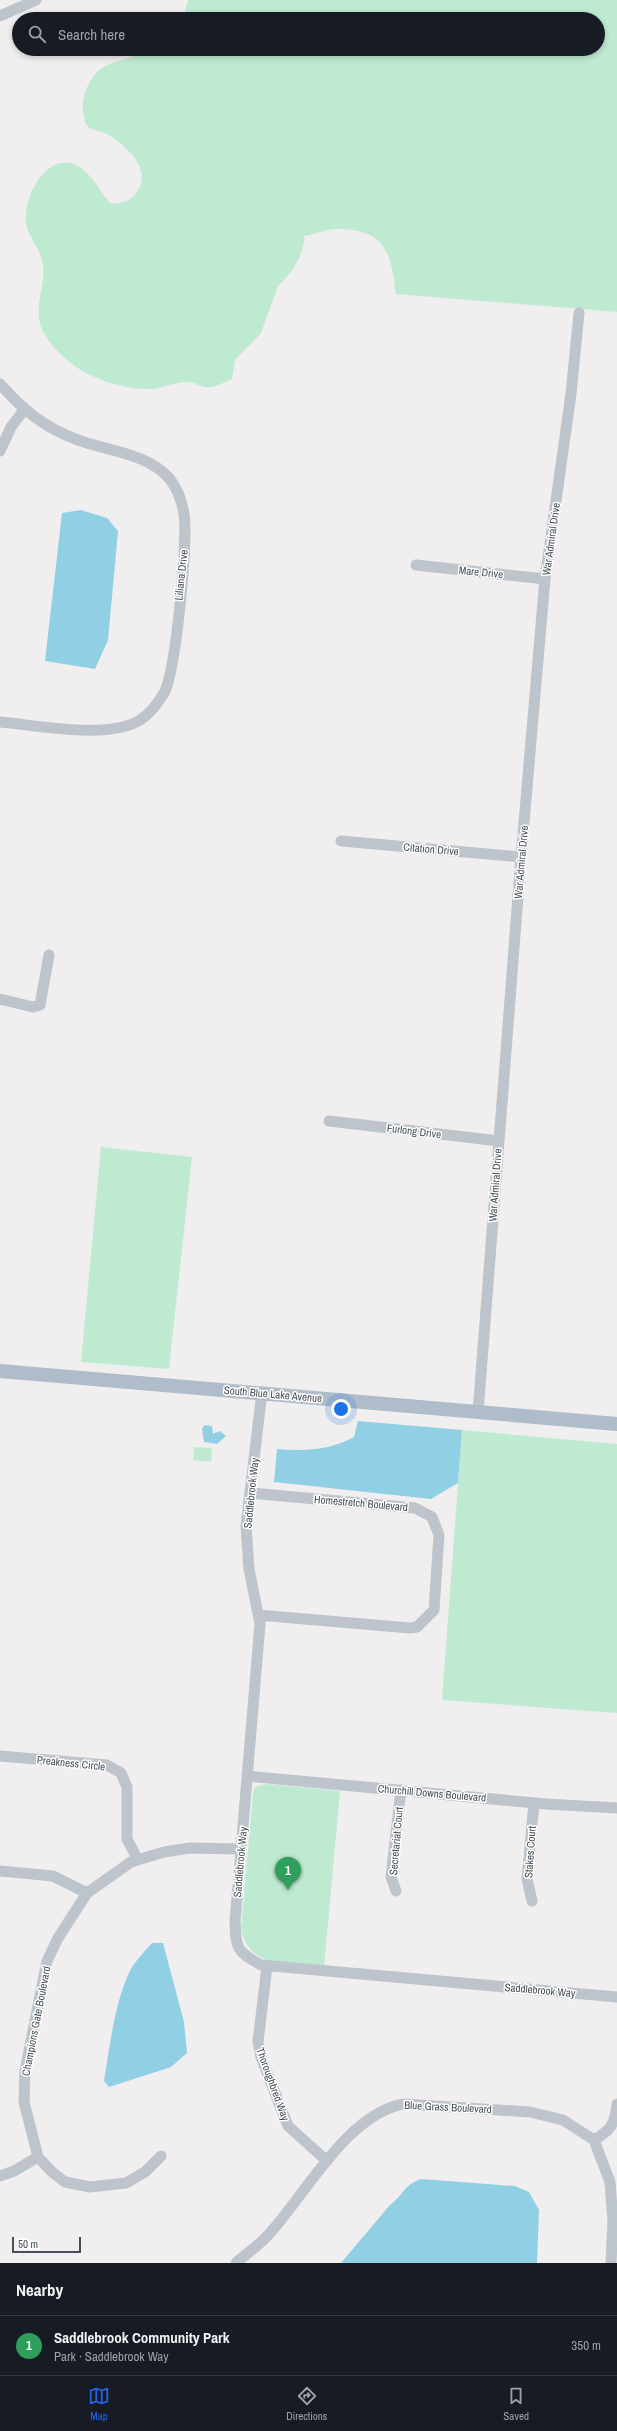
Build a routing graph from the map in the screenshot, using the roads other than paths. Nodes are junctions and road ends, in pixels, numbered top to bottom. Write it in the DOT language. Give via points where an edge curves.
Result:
graph roads {
  1 [pos="36,0"];
  2 [pos="0,16"];
  3 [pos="579,313"];
  4 [pos="0,384"];
  5 [pos="24,410"];
  6 [pos="0,451"];
  7 [pos="416,565"];
  8 [pos="545,579"];
  9 [pos="0,722"];
  10 [pos="341,841"];
  11 [pos="521,857"];
  12 [pos="49,955"];
  13 [pos="0,999"];
  14 [pos="329,1121"];
  15 [pos="498,1141"];
  16 [pos="0,1371"];
  17 [pos="262,1392"];
  18 [pos="478,1413"];
  19 [pos="617,1424"];
  20 [pos="250,1494"];
  21 [pos="258,1615"];
  22 [pos="0,1756"];
  23 [pos="247,1776"];
  24 [pos="401,1790"];
  25 [pos="534,1803"];
  26 [pos="617,1808"];
  27 [pos="241,1849"];
  28 [pos="138,1860"];
  29 [pos="0,1871"];
  30 [pos="396,1891"];
  31 [pos="87,1893"];
  32 [pos="532,1901"];
  33 [pos="267,1966"];
  34 [pos="617,1997"];
  35 [pos="617,2104"];
  36 [pos="594,2140"];
  37 [pos="161,2156"];
  38 [pos="38,2157"];
  39 [pos="327,2161"];
  40 [pos="0,2176"];
  41 [pos="236,2263"];
  42 [pos="611,2263"];
  1 -- 2 [label="street"];
  3 -- 8 [label="street, War Admiral Drive" via="571,394"];
  4 -- 5 [label="street, Liliana Drive"];
  5 -- 6 [label="street" via="11,427"];
  5 -- 9 [label="street, Liliana Drive" via="76,440 146,461 168,478 180,496 185,533 172,669 164,693 150,712 140,721 119,729 99,731"];
  7 -- 8 [label="street, Mare Drive"];
  8 -- 11 [label="street, War Admiral Drive"];
  10 -- 11 [label="street, Citation Drive"];
  11 -- 15 [label="street, War Admiral Drive"];
  12 -- 13 [label="street" via="40,1005 33,1007"];
  14 -- 15 [label="street, Furlong Drive"];
  15 -- 18 [label="street, War Admiral Drive"];
  16 -- 17 [label="main road, South Blue Lake Avenue"];
  17 -- 18 [label="main road, South Blue Lake Avenue"];
  17 -- 20 [label="street, Saddlebrook Way"];
  18 -- 19 [label="main road, South Blue Lake Avenue"];
  20 -- 21 [label="street, Saddlebrook Way" via="246,1526 249,1569"];
  20 -- 21 [label="street, Homestretch Boulevard" via="415,1508 432,1517 440,1535 434,1610 417,1627"];
  21 -- 23 [label="street, Saddlebrook Way" via="260,1624"];
  22 -- 28 [label="street, Preakness Circle" via="107,1765 121,1773 128,1787 127,1839"];
  23 -- 24 [label="street, Churchill Downs Boulevard"];
  23 -- 27 [label="street, Saddlebrook Way"];
  24 -- 25 [label="street, Churchill Downs Boulevard"];
  24 -- 30 [label="street, Secretariat Court" via="391,1877"];
  25 -- 26 [label="street, Churchill Downs Boulevard"];
  25 -- 32 [label="street, Stakes Court" via="526,1879"];
  27 -- 28 [label="street, Champions Gate Boulevard" via="190,1848"];
  27 -- 33 [label="street, Saddlebrook Way" via="235,1921 236,1945 244,1956"];
  28 -- 31 [label="street, Champions Gate Boulevard" via="131,1862"];
  29 -- 31 [label="street" via="53,1876"];
  31 -- 38 [label="street, Champions Gate Boulevard" via="58,1938 47,1961 25,2071 24,2102"];
  33 -- 34 [label="street, Saddlebrook Way"];
  33 -- 39 [label="street, Thoroughbred Way" via="258,2042 261,2057 288,2126"];
  35 -- 36 [label="street" via="616,2117 608,2131"];
  36 -- 39 [label="street, Blue Grass Boulevard" via="563,2120 530,2112 403,2104 387,2107 364,2121"];
  36 -- 42 [label="street" via="610,2182 613,2221"];
  37 -- 38 [label="street, Champions Gate Boulevard" via="146,2172 126,2182 90,2187 65,2182"];
  38 -- 40 [label="street"];
  39 -- 41 [label="street, Blue Grass Boulevard" via="270,2233"];
}
